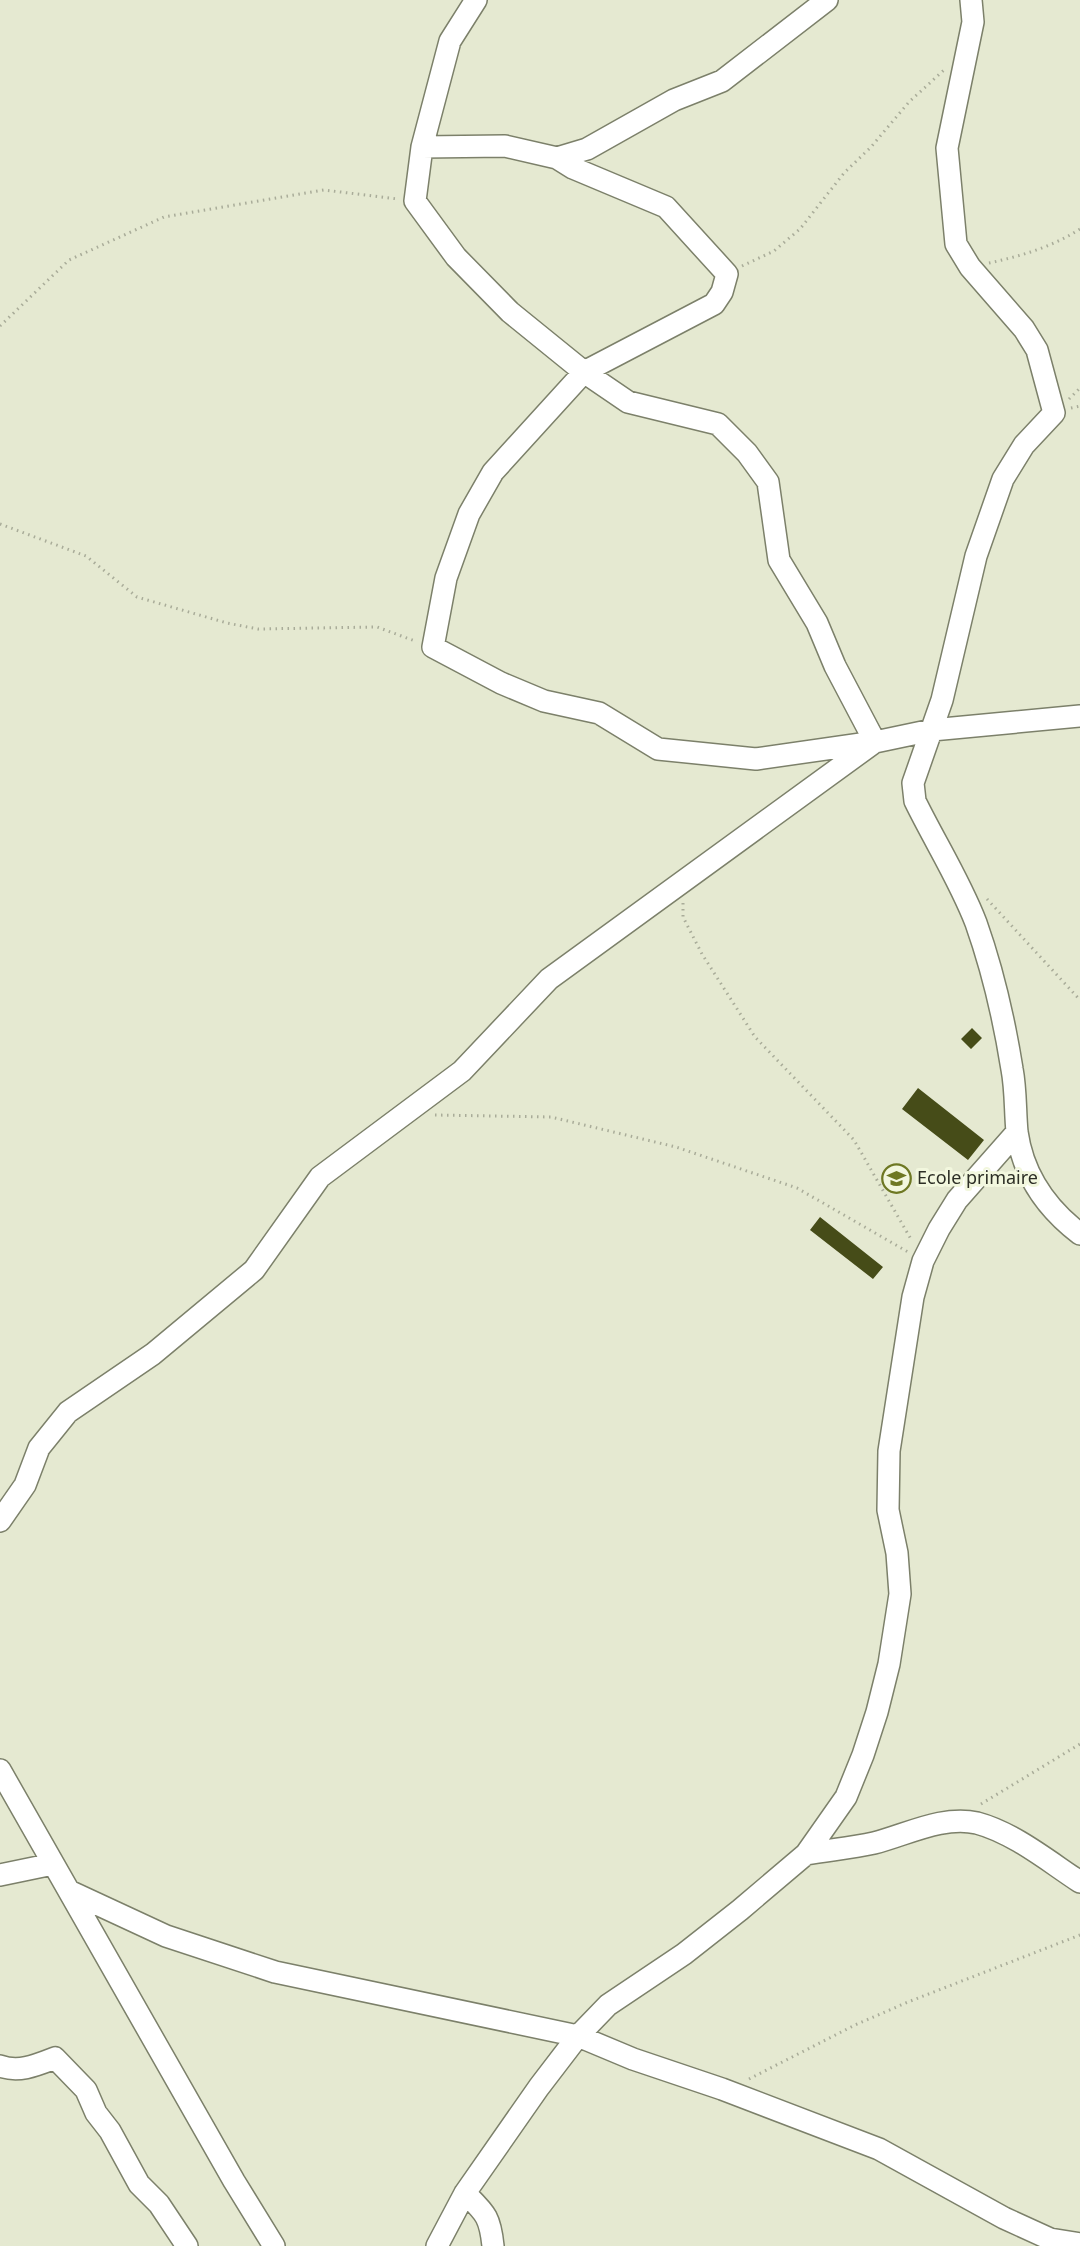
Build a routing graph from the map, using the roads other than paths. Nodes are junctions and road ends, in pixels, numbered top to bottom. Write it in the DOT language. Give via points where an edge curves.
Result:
graph roads {
  1 [pos="476,0"];
  2 [pos="827,0"];
  3 [pos="971,0"];
  4 [pos="422,147"];
  5 [pos="557,158"];
  6 [pos="584,372"];
  7 [pos="1080,716"];
  8 [pos="932,730"];
  9 [pos="875,742"];
  10 [pos="1017,1132"];
  11 [pos="1080,1234"];
  12 [pos="0,1521"];
  13 [pos="0,1770"];
  14 [pos="806,1854"];
  15 [pos="53,1864"];
  16 [pos="0,1875"];
  17 [pos="1080,1882"];
  18 [pos="69,1891"];
  19 [pos="578,2036"];
  20 [pos="0,2066"];
  21 [pos="465,2193"];
  22 [pos="1046,2242"];
  23 [pos="1080,2244"];
  24 [pos="187,2246"];
  25 [pos="274,2246"];
  26 [pos="437,2246"];
  27 [pos="493,2246"];
  1 -- 4 [label="street" via="450,41"];
  2 -- 5 [label="street" via="722,81 674,100 587,149"];
  3 -- 8 [label="street" via="973,22 947,148 956,244 970,267 1024,329 1036,350 1054,413 1024,445 1004,479 976,556"];
  4 -- 5 [label="street" via="505,146"];
  4 -- 6 [label="street" via="415,201 456,257 510,312"];
  5 -- 6 [label="street" via="666,207 727,274 714,303"];
  6 -- 9 [label="street" via="628,402 718,424 747,453 768,482 779,560 817,623"];
  6 -- 9 [label="street" via="493,472 469,514 446,578 433,647 544,701 600,713 658,750 756,759"];
  7 -- 8 [label="street"];
  8 -- 9 [label="street"];
  8 -- 10 [label="street" via="913,783 915,801 975,922 1002,1008 1014,1082"];
  9 -- 12 [label="street" via="549,979 462,1071 320,1177 254,1270 153,1354 68,1412 39,1448 25,1485"];
  10 -- 11 [label="street" via="1023,1163 1035,1187 1062,1220"];
  10 -- 14 [label="street" via="957,1200 923,1261 913,1297 889,1451 888,1510 900,1594 889,1664 867,1744 846,1797"];
  13 -- 15 [label="street"];
  14 -- 17 [label="street" via="873,1843 952,1822 974,1822 997,1829"];
  14 -- 19 [label="street" via="684,1953 608,2005"];
  15 -- 16 [label="street"];
  15 -- 18 [label="street"];
  18 -- 19 [label="street" via="166,1936 275,1972"];
  18 -- 25 [label="street"];
  19 -- 21 [label="street"];
  19 -- 22 [label="street" via="879,2149"];
  20 -- 24 [label="street" via="25,2068 55,2058 86,2090 139,2184 159,2204"];
  21 -- 26 [label="street"];
  21 -- 27 [label="street" via="487,2215"];
  22 -- 23 [label="street"];
}
